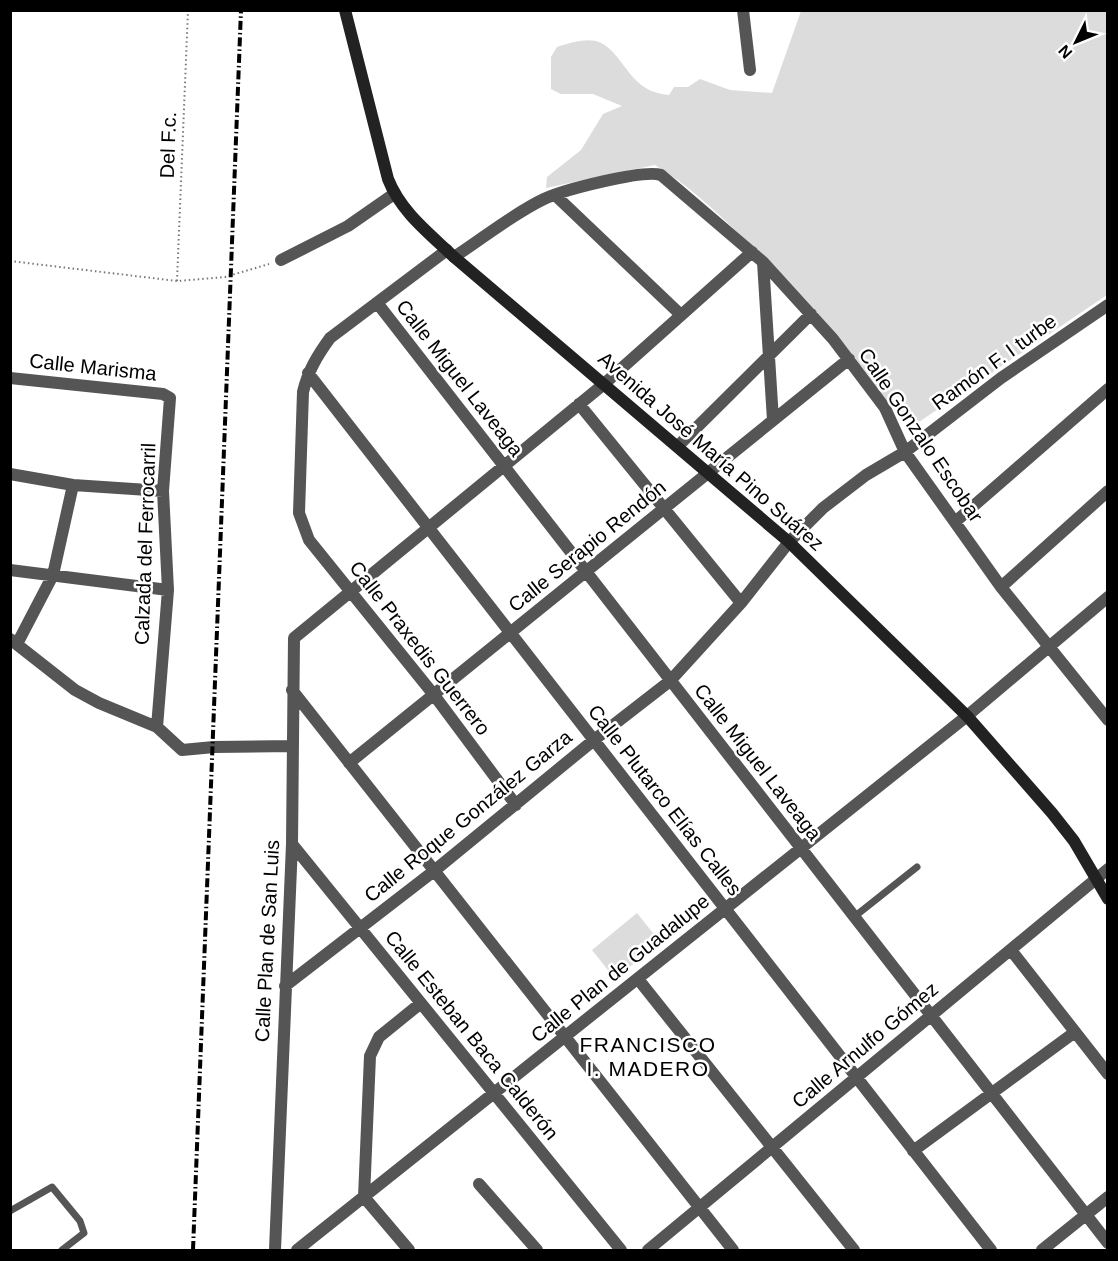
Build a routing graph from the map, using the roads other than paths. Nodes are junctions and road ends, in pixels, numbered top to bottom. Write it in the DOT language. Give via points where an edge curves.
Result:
graph roads {
  1 [pos="345,10"];
  2 [pos="743,10"];
  3 [pos="750,70"];
  4 [pos="394,194"];
  5 [pos="555,195"];
  6 [pos="447,250"];
  7 [pos="753,252"];
  8 [pos="281,260"];
  9 [pos="763,261"];
  10 [pos="378,304"];
  11 [pos="1107,305"];
  12 [pos="811,314"];
  13 [pos="681,315"];
  14 [pos="767,354"];
  15 [pos="849,359"];
  16 [pos="308,373"];
  17 [pos="10,378"];
  18 [pos="604,384"];
  19 [pos="1107,389"];
  20 [pos="170,398"];
  21 [pos="579,404"];
  22 [pos="773,420"];
  23 [pos="678,446"];
  24 [pos="904,452"];
  25 [pos="503,466"];
  26 [pos="709,472"];
  27 [pos="10,474"];
  28 [pos="74,484"];
  29 [pos="163,491"];
  30 [pos="1107,492"];
  31 [pos="663,509"];
  32 [pos="955,522"];
  33 [pos="428,527"];
  34 [pos="789,543"];
  35 [pos="10,570"];
  36 [pos="586,572"];
  37 [pos="52,575"];
  38 [pos="1001,586"];
  39 [pos="352,589"];
  40 [pos="168,590"];
  41 [pos="1107,597"];
  42 [pos="741,603"];
  43 [pos="510,633"];
  44 [pos="14,641"];
  45 [pos="1050,647"];
  46 [pos="670,681"];
  47 [pos="292,690"];
  48 [pos="434,694"];
  49 [pos="967,716"];
  50 [pos="1107,720"];
  51 [pos="157,727"];
  52 [pos="594,740"];
  53 [pos="292,746"];
  54 [pos="349,763"];
  55 [pos="516,805"];
  56 [pos="292,844"];
  57 [pos="801,849"];
  58 [pos="917,867"];
  59 [pos="1107,869"];
  60 [pos="434,871"];
  61 [pos="1097,878"];
  62 [pos="1107,899"];
  63 [pos="725,909"];
  64 [pos="854,917"];
  65 [pos="360,928"];
  66 [pos="1011,950"];
  67 [pos="638,978"];
  68 [pos="285,986"];
  69 [pos="421,1003"];
  70 [pos="931,1016"];
  71 [pos="1075,1032"];
  72 [pos="565,1037"];
  73 [pos="1107,1074"];
  74 [pos="856,1077"];
  75 [pos="494,1094"];
  76 [pos="992,1094"];
  77 [pos="772,1147"];
  78 [pos="913,1151"];
  79 [pos="479,1184"];
  80 [pos="364,1197"];
  81 [pos="1107,1197"];
  82 [pos="699,1208"];
  83 [pos="10,1211"];
  84 [pos="1086,1215"];
  85 [pos="1107,1243"];
  86 [pos="62,1251"];
  87 [pos="275,1251"];
  88 [pos="297,1251"];
  89 [pos="409,1251"];
  90 [pos="537,1251"];
  91 [pos="621,1251"];
  92 [pos="648,1251"];
  93 [pos="733,1251"];
  94 [pos="854,1251"];
  95 [pos="991,1251"];
  96 [pos="1041,1251"];
  1 -- 4 [label="street, Avenida José María Pino Suárez"];
  2 -- 3 [label="street"];
  4 -- 6 [label="street, Avenida José María Pino Suárez" via="405,210"];
  4 -- 8 [label="street" via="348,226"];
  5 -- 6 [label="street"];
  5 -- 7 [label="street, Calle Gonzalo Escobar" via="651,173 661,175"];
  5 -- 13 [label="street"];
  6 -- 10 [label="street"];
  6 -- 18 [label="street, Avenida José María Pino Suárez"];
  7 -- 9 [label="street, Calle Gonzalo Escobar"];
  7 -- 13 [label="street"];
  9 -- 12 [label="street, Calle Gonzalo Escobar"];
  9 -- 14 [label="street"];
  10 -- 16 [label="street" via="330,338"];
  10 -- 25 [label="street, Calle Miguel Laveaga"];
  11 -- 24 [label="street, Ramón F. I turbe" via="1001,378"];
  12 -- 14 [label="street"];
  12 -- 15 [label="street, Calle Gonzalo Escobar"];
  13 -- 18 [label="street"];
  14 -- 22 [label="street"];
  14 -- 23 [label="street"];
  15 -- 22 [label="street, Calle Serapio Rendón"];
  15 -- 24 [label="street, Calle Gonzalo Escobar" via="885,408"];
  16 -- 33 [label="street, Calle Plutarco Elías Calles"];
  16 -- 39 [label="street, Calle Praxedis Guerrero" via="302,413 299,513 309,540"];
  17 -- 20 [label="street, Calle Marisma"];
  18 -- 21 [label="street"];
  18 -- 23 [label="street, Avenida José María Pino Suárez"];
  19 -- 32 [label="street"];
  20 -- 29 [label="street, Calzada del Ferrocarril"];
  21 -- 25 [label="street"];
  21 -- 31 [label="street"];
  22 -- 26 [label="street, Calle Serapio Rendón"];
  23 -- 26 [label="street, Avenida José María Pino Suárez"];
  24 -- 32 [label="street, Calle Gonzalo Escobar"];
  24 -- 34 [label="street, Calle Roque González Garza" via="832,501"];
  25 -- 33 [label="street"];
  25 -- 36 [label="street, Calle Miguel Laveaga"];
  26 -- 31 [label="street, Calle Serapio Rendón"];
  26 -- 34 [label="street, Avenida José María Pino Suárez"];
  27 -- 28 [label="street"];
  28 -- 29 [label="street"];
  28 -- 37 [label="street"];
  29 -- 40 [label="street, Calzada del Ferrocarril"];
  30 -- 38 [label="street"];
  31 -- 36 [label="street, Calle Serapio Rendón"];
  31 -- 42 [label="street"];
  32 -- 38 [label="street, Calle Gonzalo Escobar"];
  33 -- 39 [label="street"];
  33 -- 43 [label="street, Calle Plutarco Elías Calles"];
  34 -- 42 [label="street, Calle Roque González Garza"];
  34 -- 49 [label="street, Avenida José María Pino Suárez"];
  35 -- 37 [label="street"];
  36 -- 43 [label="street, Calle Serapio Rendón"];
  36 -- 46 [label="street, Calle Miguel Laveaga"];
  37 -- 40 [label="street"];
  37 -- 44 [label="street"];
  38 -- 45 [label="street, Calle Gonzalo Escobar"];
  39 -- 47 [label="street, Calle Plan de San Luis" via="297,634 292,643"];
  39 -- 48 [label="street, Calle Praxedis Guerrero"];
  40 -- 51 [label="street, Calzada del Ferrocarril"];
  41 -- 45 [label="street, Calle Plan de Guadalupe"];
  42 -- 46 [label="street, Calle Roque González Garza"];
  43 -- 48 [label="street, Calle Serapio Rendón"];
  43 -- 52 [label="street, Calle Plutarco Elías Calles"];
  44 -- 51 [label="street" via="75,690"];
  45 -- 49 [label="street, Calle Plan de Guadalupe"];
  45 -- 50 [label="street, Calle Gonzalo Escobar"];
  46 -- 52 [label="street, Calle Roque González Garza"];
  46 -- 57 [label="street, Calle Miguel Laveaga"];
  47 -- 53 [label="street, Calle Plan de San Luis"];
  47 -- 54 [label="street"];
  48 -- 54 [label="street, Calle Serapio Rendón"];
  48 -- 55 [label="street, Calle Praxedis Guerrero"];
  49 -- 57 [label="street, Calle Plan de Guadalupe"];
  49 -- 61 [label="street, Avenida José María Pino Suárez" via="1053,813"];
  51 -- 53 [label="street" via="186,752 214,747"];
  52 -- 55 [label="street, Calle Roque González Garza"];
  52 -- 63 [label="street, Calle Plutarco Elías Calles"];
  53 -- 56 [label="street, Calle Plan de San Luis"];
  54 -- 60 [label="street"];
  55 -- 60 [label="street, Calle Roque González Garza"];
  56 -- 65 [label="street, Calle Esteban Baca Calderón"];
  56 -- 68 [label="street, Calle Plan de San Luis"];
  57 -- 63 [label="street, Calle Plan de Guadalupe"];
  57 -- 64 [label="street, Calle Miguel Laveaga"];
  58 -- 64 [label="lane"];
  59 -- 61 [label="street, Calle Arnulfo Gómez"];
  60 -- 65 [label="street, Calle Roque González Garza"];
  60 -- 72 [label="street"];
  61 -- 62 [label="street, Avenida José María Pino Suárez"];
  61 -- 66 [label="street, Calle Arnulfo Gómez"];
  63 -- 67 [label="street, Calle Plan de Guadalupe"];
  63 -- 74 [label="street, Calle Plutarco Elías Calles"];
  64 -- 70 [label="street, Calle Miguel Laveaga"];
  65 -- 68 [label="street, Calle Roque González Garza"];
  65 -- 69 [label="street, Calle Esteban Baca Calderón"];
  66 -- 70 [label="street, Calle Arnulfo Gómez"];
  66 -- 71 [label="street"];
  67 -- 72 [label="street, Calle Plan de Guadalupe"];
  67 -- 77 [label="street"];
  68 -- 87 [label="street, Calle Plan de San Luis"];
  69 -- 75 [label="street, Calle Esteban Baca Calderón"];
  69 -- 80 [label="street" via="379,1037 371,1049"];
  70 -- 74 [label="street, Calle Arnulfo Gómez"];
  70 -- 76 [label="street, Calle Miguel Laveaga"];
  71 -- 73 [label="street"];
  71 -- 76 [label="street"];
  72 -- 75 [label="street, Calle Plan de Guadalupe"];
  72 -- 82 [label="street"];
  74 -- 77 [label="street, Calle Arnulfo Gómez"];
  74 -- 78 [label="street, Calle Plutarco Elías Calles"];
  75 -- 80 [label="street, Calle Plan de Guadalupe"];
  75 -- 91 [label="street, Calle Esteban Baca Calderón"];
  76 -- 78 [label="street"];
  76 -- 84 [label="street, Calle Miguel Laveaga"];
  77 -- 82 [label="street, Calle Arnulfo Gómez"];
  77 -- 94 [label="street"];
  78 -- 95 [label="street, Calle Plutarco Elías Calles"];
  79 -- 90 [label="street"];
  80 -- 88 [label="street, Calle Plan de Guadalupe"];
  80 -- 89 [label="street"];
  81 -- 84 [label="street"];
  82 -- 92 [label="street, Calle Arnulfo Gómez"];
  82 -- 93 [label="street"];
  83 -- 86 [label="lane" via="52,1186 80,1221 84,1233"];
  84 -- 85 [label="street, Calle Miguel Laveaga"];
  84 -- 96 [label="street"];
}
